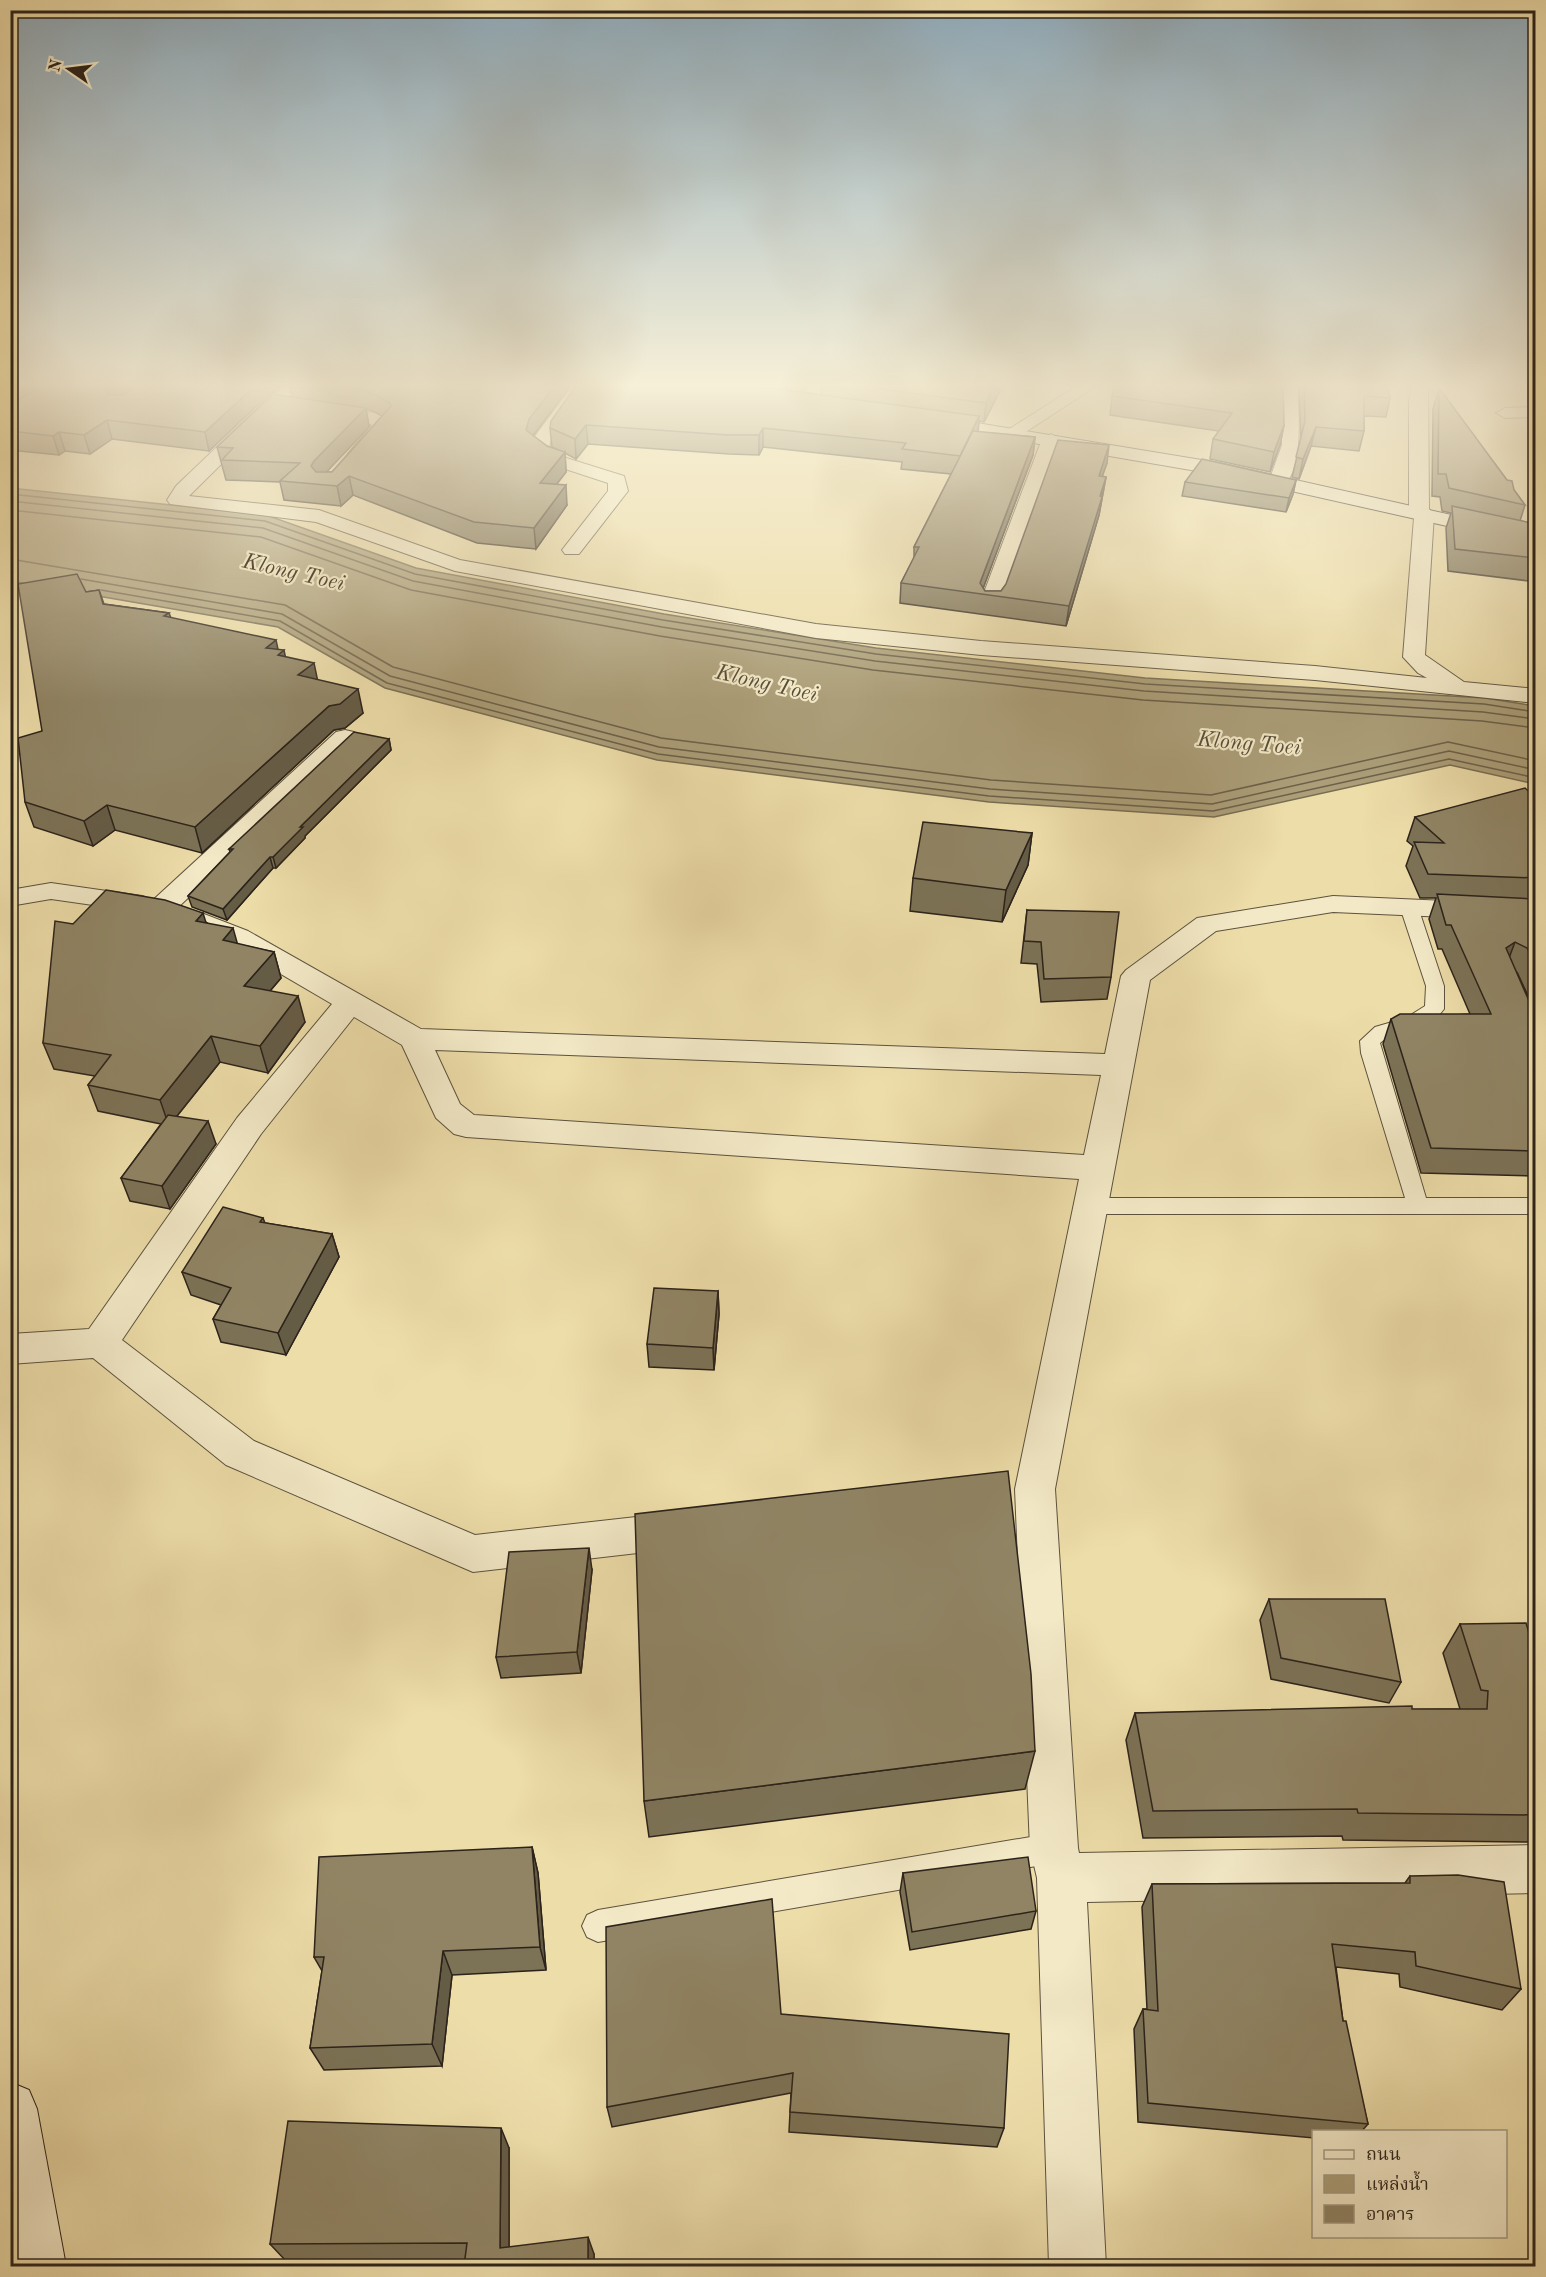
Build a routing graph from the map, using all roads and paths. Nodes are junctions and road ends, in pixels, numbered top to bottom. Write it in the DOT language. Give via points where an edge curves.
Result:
graph roads {
  1 [pos="184,489"];
  2 [pos="618,489"];
  3 [pos="1033,489"];
  4 [pos="1315,489"];
  5 [pos="1421,489"];
  6 [pos="1422,513"];
  7 [pos="1536,540"];
  8 [pos="572,550"];
  9 [pos="991,603"];
  10 [pos="1466,688"];
  11 [pos="1536,696"];
  12 [pos="345,737"];
  13 [pos="10,898"];
  14 [pos="162,906"];
  15 [pos="1409,908"];
  16 [pos="1536,913"];
  17 [pos="351,1000"];
  18 [pos="415,1039"];
  19 [pos="1119,1065"];
  20 [pos="1098,1168"];
  21 [pos="1090,1206"];
  22 [pos="1418,1206"];
  23 [pos="1536,1206"];
  24 [pos="100,1343"];
  25 [pos="10,1349"];
  26 [pos="719,1526"];
  27 [pos="1058,1863"];
  28 [pos="1536,1869"];
  29 [pos="597,1926"];
  30 [pos="10,2109"];
  31 [pos="38,2266"];
  32 [pos="1078,2266"];
  1 -- 10 [label="street" via="177,500 319,516 466,567 816,631"];
  2 -- 8 [label="street"];
  3 -- 9 [label="street"];
  4 -- 6 [label="street"];
  5 -- 6 [label="street"];
  6 -- 7 [label="street"];
  6 -- 10 [label="street" via="1414,657 1426,668"];
  10 -- 11 [label="street"];
  12 -- 14 [label="street"];
  13 -- 14 [label="street" via="51,891"];
  14 -- 17 [label="street" via="238,937"];
  15 -- 16 [label="street"];
  15 -- 19 [label="street" via="1333,904 1207,924 1136,976"];
  15 -- 22 [label="lane" via="1435,986 1434,1009 1413,1023 1382,1031 1370,1041"];
  17 -- 18 [label="street"];
  17 -- 24 [label="street" via="249,1126"];
  18 -- 19 [label="street"];
  18 -- 20 [label="street" via="447,1110 466,1126"];
  19 -- 20 [label="street"];
  20 -- 21 [label="street"];
  21 -- 22 [label="lane"];
  21 -- 27 [label="street" via="1017,1491"];
  22 -- 23 [label="lane"];
  24 -- 25 [label="street"];
  24 -- 26 [label="street" via="240,1453 473,1554"];
  27 -- 28 [label="street"];
  27 -- 29 [label="lane"];
  27 -- 32 [label="street"];
  30 -- 31 [label="street"];
}
